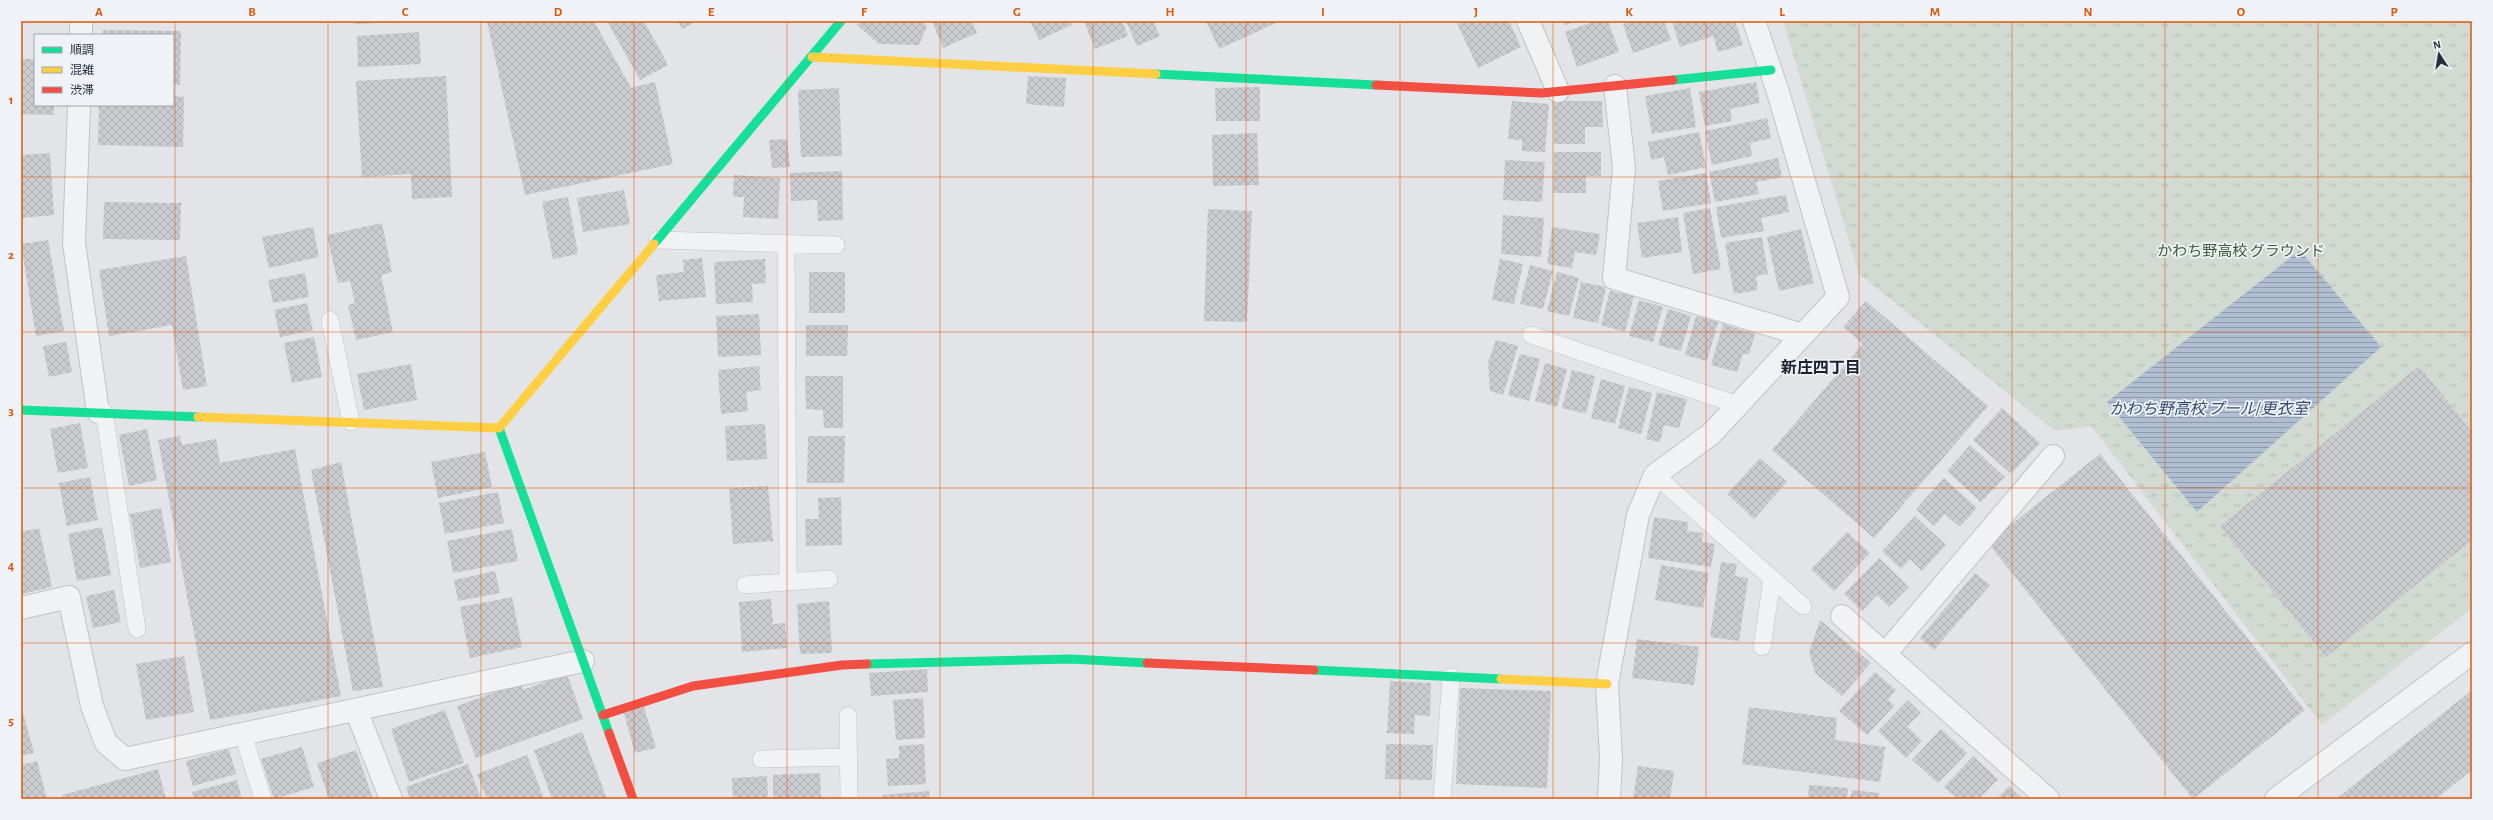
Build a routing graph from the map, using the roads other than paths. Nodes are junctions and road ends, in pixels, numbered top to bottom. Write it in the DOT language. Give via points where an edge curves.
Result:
graph roads {
  1 [pos="81,21"];
  2 [pos="841,21"];
  3 [pos="1528,21"];
  4 [pos="1754,21"];
  5 [pos="81,34"];
  6 [pos="812,57"];
  7 [pos="1771,70"];
  8 [pos="1615,86"];
  9 [pos="1558,91"];
  10 [pos="78,106"];
  11 [pos="658,240"];
  12 [pos="786,243"];
  13 [pos="836,245"];
  14 [pos="330,320"];
  15 [pos="1531,335"];
  16 [pos="1803,335"];
  17 [pos="1738,405"];
  18 [pos="21,410"];
  19 [pos="101,412"];
  20 [pos="351,422"];
  21 [pos="499,428"];
  22 [pos="2053,456"];
  23 [pos="1655,475"];
  24 [pos="829,579"];
  25 [pos="1772,580"];
  26 [pos="788,581"];
  27 [pos="745,584"];
  28 [pos="1803,606"];
  29 [pos="21,608"];
  30 [pos="1842,616"];
  31 [pos="137,629"];
  32 [pos="1762,647"];
  33 [pos="2472,653"];
  34 [pos="1885,654"];
  35 [pos="583,661"];
  36 [pos="1451,677"];
  37 [pos="1607,684"];
  38 [pos="356,710"];
  39 [pos="603,715"];
  40 [pos="848,716"];
  41 [pos="243,734"];
  42 [pos="848,757"];
  43 [pos="761,759"];
  44 [pos="263,799"];
  45 [pos="391,799"];
  46 [pos="633,799"];
  47 [pos="849,799"];
  48 [pos="1442,799"];
  49 [pos="1609,799"];
  50 [pos="2048,799"];
  51 [pos="2276,799"];
  1 -- 5 [label="street"];
  2 -- 6 [label="street"];
  3 -- 9 [label="street"];
  4 -- 7 [label="street"];
  6 -- 9 [label="street" via="1542,94"];
  6 -- 11 [label="street"];
  7 -- 8 [label="street"];
  7 -- 16 [label="street" via="1838,297"];
  8 -- 9 [label="street"];
  8 -- 16 [label="street" via="1624,168 1614,278"];
  10 -- 19 [label="street" via="74,243"];
  11 -- 12 [label="lane"];
  11 -- 21 [label="street"];
  12 -- 13 [label="lane"];
  12 -- 26 [label="lane"];
  14 -- 20 [label="lane"];
  15 -- 17 [label="lane"];
  16 -- 17 [label="street"];
  17 -- 23 [label="street" via="1711,434"];
  18 -- 19 [label="street"];
  19 -- 20 [label="street"];
  19 -- 31 [label="lane"];
  20 -- 21 [label="street"];
  21 -- 35 [label="street"];
  22 -- 34 [label="street"];
  23 -- 25 [label="lane"];
  23 -- 37 [label="street" via="1638,515"];
  24 -- 26 [label="lane"];
  25 -- 28 [label="lane"];
  25 -- 32 [label="lane"];
  26 -- 27 [label="lane"];
  29 -- 41 [label="street" via="69,597 92,706 106,743 125,759"];
  30 -- 34 [label="street"];
  33 -- 51 [label="street"];
  34 -- 50 [label="street"];
  35 -- 38 [label="street"];
  35 -- 39 [label="street"];
  36 -- 37 [label="street"];
  36 -- 39 [label="street" via="1071,659 842,665 693,686"];
  36 -- 48 [label="lane"];
  37 -- 49 [label="street" via="1612,758"];
  38 -- 41 [label="street"];
  38 -- 45 [label="street"];
  39 -- 46 [label="street"];
  40 -- 42 [label="lane"];
  41 -- 44 [label="lane"];
  42 -- 43 [label="lane"];
  42 -- 47 [label="lane"];
}
